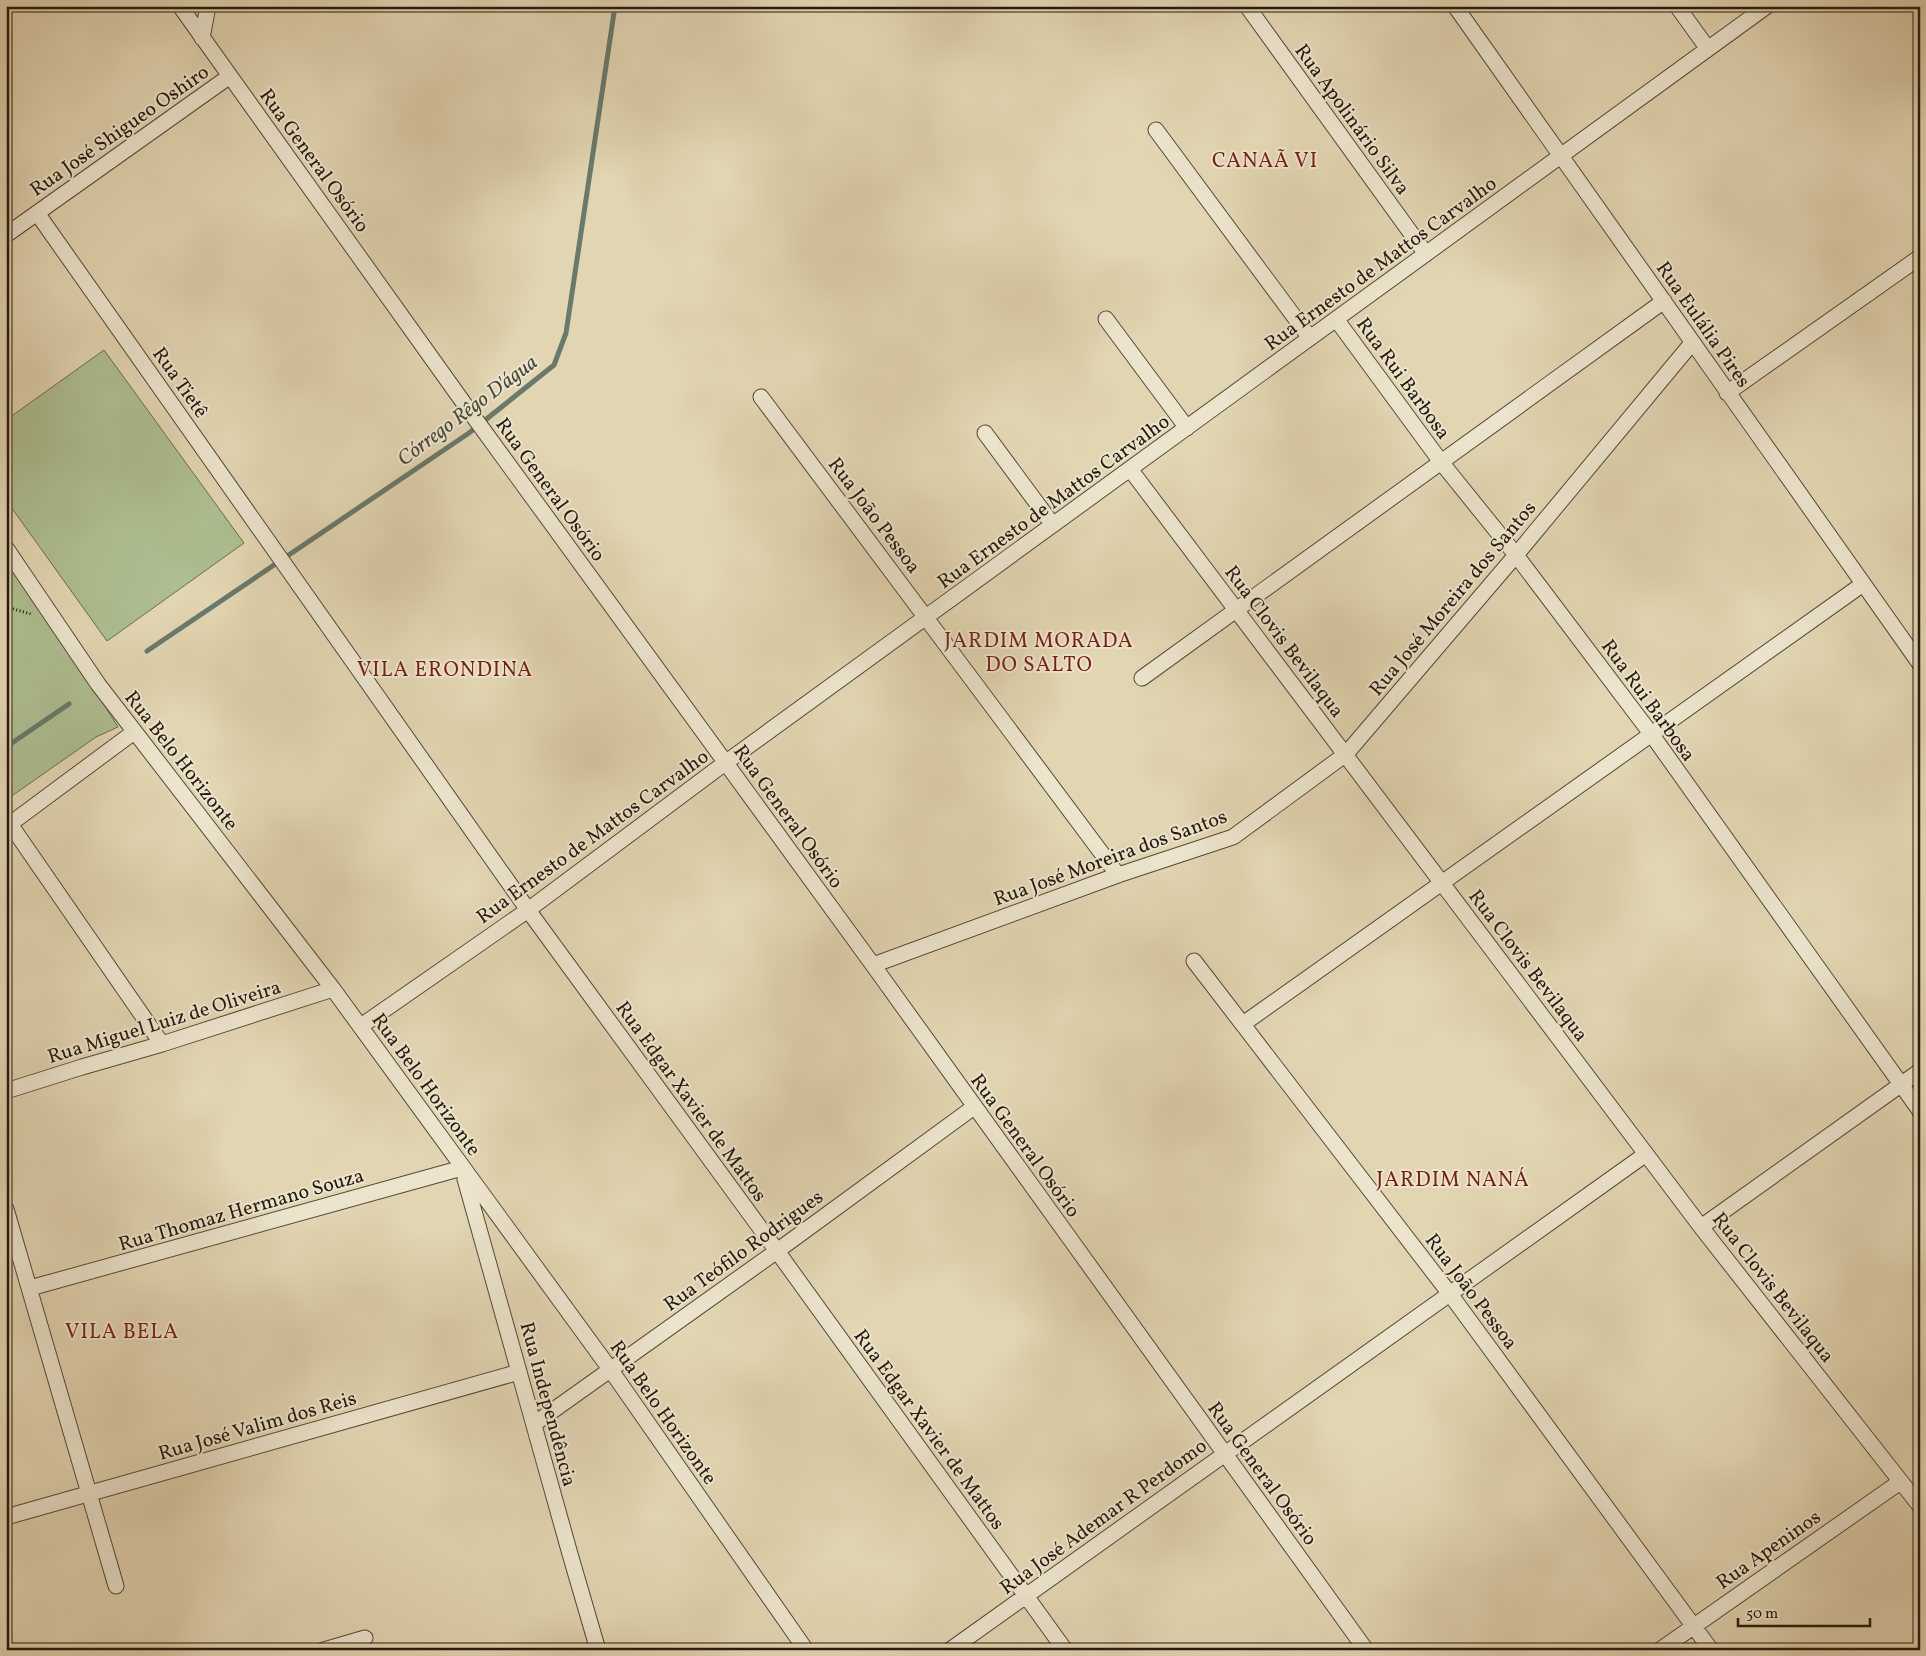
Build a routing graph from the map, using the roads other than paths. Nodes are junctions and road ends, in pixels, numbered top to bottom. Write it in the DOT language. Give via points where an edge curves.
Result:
graph roads {
  1 [pos="180,6"];
  2 [pos="208,6"];
  3 [pos="1247,6"];
  4 [pos="1455,6"];
  5 [pos="1677,6"];
  6 [pos="1767,6"];
  7 [pos="202,38"];
  8 [pos="1708,49"];
  9 [pos="230,76"];
  10 [pos="1156,130"];
  11 [pos="1562,155"];
  12 [pos="37,213"];
  13 [pos="6,235"];
  14 [pos="1426,254"];
  15 [pos="1920,257"];
  16 [pos="1664,302"];
  17 [pos="1106,319"];
  18 [pos="1336,319"];
  19 [pos="1310,338"];
  20 [pos="1692,343"];
  21 [pos="1727,393"];
  22 [pos="761,396"];
  23 [pos="1187,428"];
  24 [pos="985,433"];
  25 [pos="1441,462"];
  26 [pos="1130,469"];
  27 [pos="1053,525"];
  28 [pos="6,548"];
  29 [pos="1516,555"];
  30 [pos="291,574"];
  31 [pos="1863,584"];
  32 [pos="1236,610"];
  33 [pos="926,617"];
  34 [pos="1920,664"];
  35 [pos="1142,678"];
  36 [pos="134,732"];
  37 [pos="1652,735"];
  38 [pos="1346,754"];
  39 [pos="725,763"];
  40 [pos="8,825"];
  41 [pos="1118,875"];
  42 [pos="1442,882"];
  43 [pos="528,910"];
  44 [pos="1194,961"];
  45 [pos="873,964"];
  46 [pos="333,989"];
  47 [pos="1243,1024"];
  48 [pos="361,1026"];
  49 [pos="162,1044"];
  50 [pos="1920,1071"];
  51 [pos="1900,1085"];
  52 [pos="6,1091"];
  53 [pos="974,1107"];
  54 [pos="1920,1112"];
  55 [pos="1646,1154"];
  56 [pos="462,1168"];
  57 [pos="6,1209"];
  58 [pos="1701,1227"];
  59 [pos="777,1251"];
  60 [pos="30,1288"];
  61 [pos="1450,1294"];
  62 [pos="610,1368"];
  63 [pos="519,1372"];
  64 [pos="534,1424"];
  65 [pos="1224,1453"];
  66 [pos="1900,1482"];
  67 [pos="89,1494"];
  68 [pos="1920,1506"];
  69 [pos="6,1517"];
  70 [pos="116,1586"];
  71 [pos="1025,1596"];
  72 [pos="1693,1626"];
  73 [pos="364,1638"];
  74 [pos="324,1650"];
  75 [pos="598,1650"];
  76 [pos="806,1650"];
  77 [pos="950,1650"];
  78 [pos="1065,1650"];
  79 [pos="1366,1650"];
  80 [pos="1660,1650"];
  81 [pos="1711,1650"];
  1 -- 7 [label="street, Rua General Osório"];
  2 -- 7 [label="street"];
  3 -- 14 [label="street, Rua Apolinário Silva"];
  4 -- 11 [label="street, Rua Eulália Pires"];
  5 -- 8 [label="street"];
  6 -- 8 [label="street, Rua Ernesto de Mattos Carvalho"];
  7 -- 9 [label="street, Rua General Osório"];
  8 -- 11 [label="street, Rua Ernesto de Mattos Carvalho"];
  9 -- 12 [label="street, Rua José Shigueo Oshiro"];
  9 -- 39 [label="street, Rua General Osório"];
  10 -- 19 [label="street"];
  11 -- 14 [label="street, Rua Ernesto de Mattos Carvalho"];
  11 -- 16 [label="street, Rua Eulália Pires"];
  12 -- 13 [label="street, Rua José Shigueo Oshiro"];
  12 -- 30 [label="street, Rua Tietê"];
  14 -- 18 [label="street, Rua Ernesto de Mattos Carvalho"];
  15 -- 21 [label="street"];
  16 -- 20 [label="street, Rua Eulália Pires"];
  16 -- 25 [label="street"];
  17 -- 23 [label="street"];
  18 -- 19 [label="street, Rua Ernesto de Mattos Carvalho"];
  18 -- 25 [label="street, Rua Rui Barbosa"];
  19 -- 23 [label="street, Rua Ernesto de Mattos Carvalho"];
  20 -- 21 [label="street, Rua Eulália Pires"];
  20 -- 29 [label="street, Rua José Moreira dos Santos"];
  21 -- 31 [label="street, Rua Eulália Pires"];
  22 -- 33 [label="street, Rua João Pessoa"];
  23 -- 26 [label="street, Rua Ernesto de Mattos Carvalho"];
  24 -- 27 [label="street"];
  25 -- 29 [label="street, Rua Rui Barbosa"];
  25 -- 32 [label="street"];
  26 -- 27 [label="street, Rua Ernesto de Mattos Carvalho"];
  26 -- 32 [label="street, Rua Clovis Bevilaqua"];
  27 -- 33 [label="street, Rua Ernesto de Mattos Carvalho"];
  28 -- 36 [label="street, Rua Belo Horizonte"];
  29 -- 37 [label="street, Rua Rui Barbosa"];
  29 -- 38 [label="street, Rua José Moreira dos Santos"];
  30 -- 43 [label="street, Rua Edgar Xavier de Mattos"];
  31 -- 34 [label="street, Rua Eulália Pires"];
  31 -- 37 [label="street"];
  32 -- 35 [label="street"];
  32 -- 38 [label="street, Rua Clovis Bevilaqua"];
  33 -- 39 [label="street, Rua Ernesto de Mattos Carvalho"];
  33 -- 41 [label="street, Rua João Pessoa"];
  36 -- 40 [label="street"];
  36 -- 46 [label="street, Rua Belo Horizonte"];
  37 -- 42 [label="street"];
  37 -- 51 [label="street, Rua Rui Barbosa"];
  38 -- 41 [label="street, Rua José Moreira dos Santos" via="1233,837"];
  38 -- 42 [label="street, Rua Clovis Bevilaqua"];
  39 -- 43 [label="street, Rua Ernesto de Mattos Carvalho"];
  39 -- 45 [label="street, Rua General Osório"];
  40 -- 49 [label="street"];
  41 -- 45 [label="street, Rua José Moreira dos Santos"];
  42 -- 47 [label="street"];
  42 -- 55 [label="street, Rua Clovis Bevilaqua"];
  43 -- 48 [label="street, Rua Ernesto de Mattos Carvalho"];
  43 -- 59 [label="street, Rua Edgar Xavier de Mattos"];
  44 -- 47 [label="street, Rua João Pessoa"];
  45 -- 53 [label="street, Rua General Osório"];
  46 -- 48 [label="street, Rua Belo Horizonte"];
  46 -- 49 [label="street, Rua Miguel Luiz de Oliveira"];
  47 -- 61 [label="street, Rua João Pessoa"];
  48 -- 56 [label="street, Rua Belo Horizonte"];
  49 -- 52 [label="street, Rua Miguel Luiz de Oliveira"];
  50 -- 51 [label="street"];
  51 -- 54 [label="street, Rua Rui Barbosa"];
  51 -- 58 [label="street"];
  53 -- 59 [label="street, Rua Teófilo Rodrigues"];
  53 -- 65 [label="street, Rua General Osório"];
  55 -- 58 [label="street, Rua Clovis Bevilaqua"];
  55 -- 61 [label="street, Rua José Ademar R Perdomo"];
  56 -- 60 [label="street, Rua Thomaz Hermano Souza"];
  56 -- 62 [label="street, Rua Belo Horizonte"];
  56 -- 63 [label="street, Rua Independência"];
  57 -- 60 [label="street"];
  58 -- 66 [label="street, Rua Clovis Bevilaqua"];
  59 -- 62 [label="street, Rua Teófilo Rodrigues"];
  59 -- 71 [label="street, Rua Edgar Xavier de Mattos"];
  60 -- 67 [label="street"];
  61 -- 65 [label="street, Rua José Ademar R Perdomo"];
  61 -- 72 [label="street, Rua João Pessoa"];
  62 -- 64 [label="street, Rua Teófilo Rodrigues"];
  62 -- 76 [label="street, Rua Belo Horizonte"];
  63 -- 64 [label="street, Rua Independência"];
  63 -- 67 [label="street, Rua José Valim dos Reis"];
  64 -- 75 [label="street, Rua Independência"];
  65 -- 71 [label="street, Rua José Ademar R Perdomo"];
  65 -- 79 [label="street, Rua General Osório"];
  66 -- 68 [label="street, Rua Clovis Bevilaqua"];
  66 -- 72 [label="street, Rua Apeninos"];
  67 -- 69 [label="street, Rua José Valim dos Reis"];
  67 -- 70 [label="street"];
  71 -- 77 [label="street, Rua José Ademar R Perdomo"];
  71 -- 78 [label="street, Rua Edgar Xavier de Mattos"];
  72 -- 80 [label="street, Rua Apeninos"];
  72 -- 81 [label="street, Rua João Pessoa"];
  73 -- 74 [label="street"];
}
